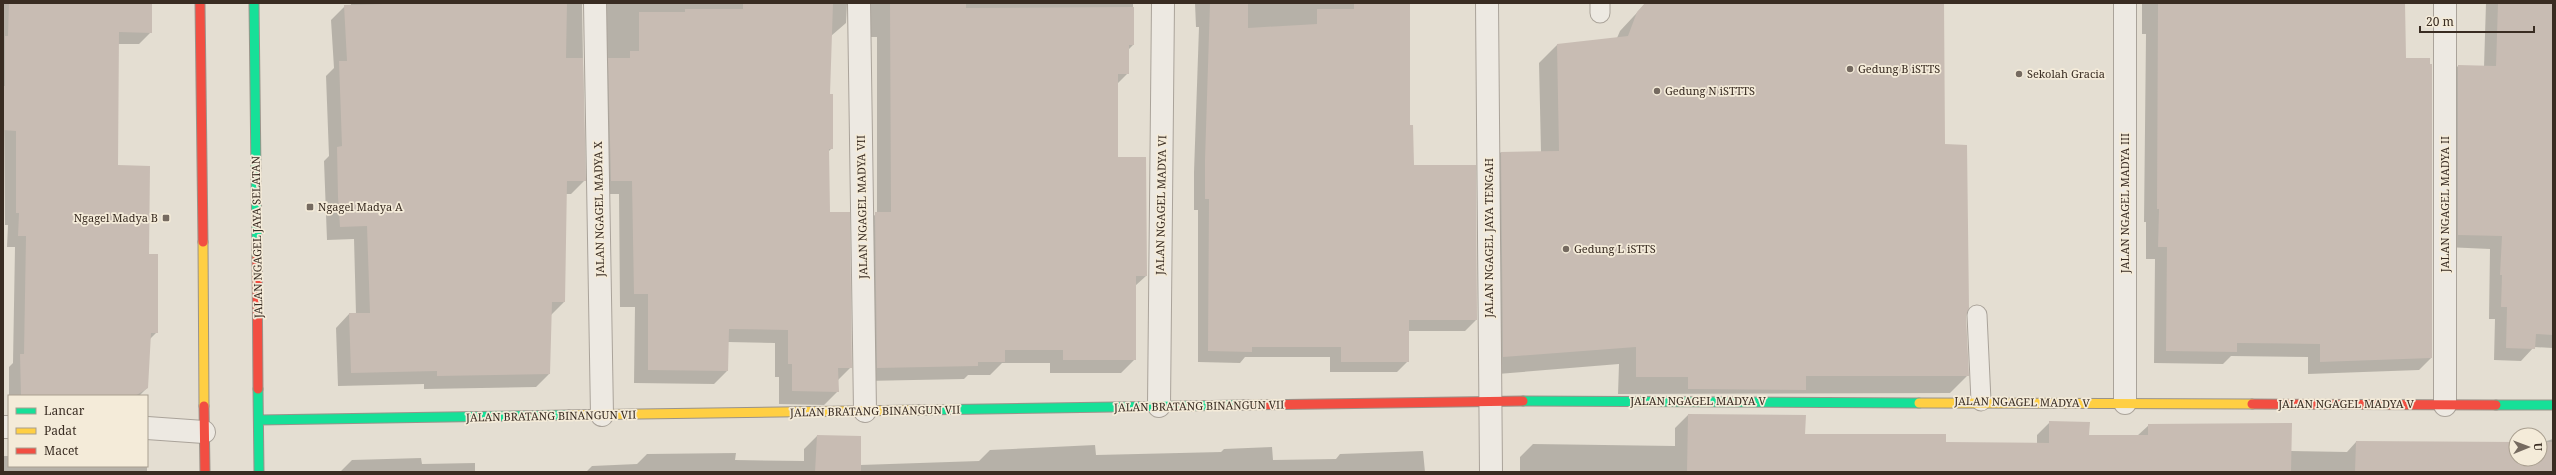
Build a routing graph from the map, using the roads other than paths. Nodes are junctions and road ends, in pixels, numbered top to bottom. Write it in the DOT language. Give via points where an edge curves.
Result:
graph roads {
  1 [pos="200,3"];
  2 [pos="254,3"];
  3 [pos="596,3"];
  4 [pos="859,3"];
  5 [pos="1163,3"];
  6 [pos="1487,3"];
  7 [pos="2125,3"];
  8 [pos="2445,3"];
  9 [pos="1977,315"];
  10 [pos="1490,401"];
  11 [pos="1981,401"];
  12 [pos="2125,403"];
  13 [pos="2445,405"];
  14 [pos="2553,405"];
  15 [pos="1160,406"];
  16 [pos="865,411"];
  17 [pos="602,415"];
  18 [pos="259,420"];
  19 [pos="148,428"];
  20 [pos="204,432"];
  21 [pos="204,472"];
  22 [pos="259,472"];
  23 [pos="1491,472"];
  1 -- 20 [label="street"];
  2 -- 18 [label="street, JALAN NGAGEL JAYA SELATAN"];
  3 -- 17 [label="street, JALAN NGAGEL MADYA X"];
  4 -- 16 [label="street, JALAN NGAGEL MADYA VII"];
  5 -- 15 [label="street, JALAN NGAGEL MADYA VI"];
  6 -- 10 [label="street, JALAN NGAGEL JAYA TENGAH"];
  7 -- 12 [label="street, JALAN NGAGEL MADYA III"];
  8 -- 13 [label="street, JALAN NGAGEL MADYA II"];
  9 -- 11 [label="lane"];
  10 -- 11 [label="street, JALAN NGAGEL MADYA V"];
  10 -- 15 [label="street, JALAN BRATANG BINANGUN VII"];
  10 -- 23 [label="street, JALAN NGAGEL JAYA TENGAH"];
  11 -- 12 [label="street, JALAN NGAGEL MADYA V"];
  12 -- 13 [label="street, JALAN NGAGEL MADYA V"];
  13 -- 14 [label="street, JALAN NGAGEL MADYA V"];
  15 -- 16 [label="street, JALAN BRATANG BINANGUN VII"];
  16 -- 17 [label="street, JALAN BRATANG BINANGUN VII"];
  17 -- 18 [label="street, JALAN BRATANG BINANGUN VII"];
  18 -- 22 [label="street, JALAN NGAGEL JAYA SELATAN"];
  19 -- 20 [label="street"];
  20 -- 21 [label="street"];
}
